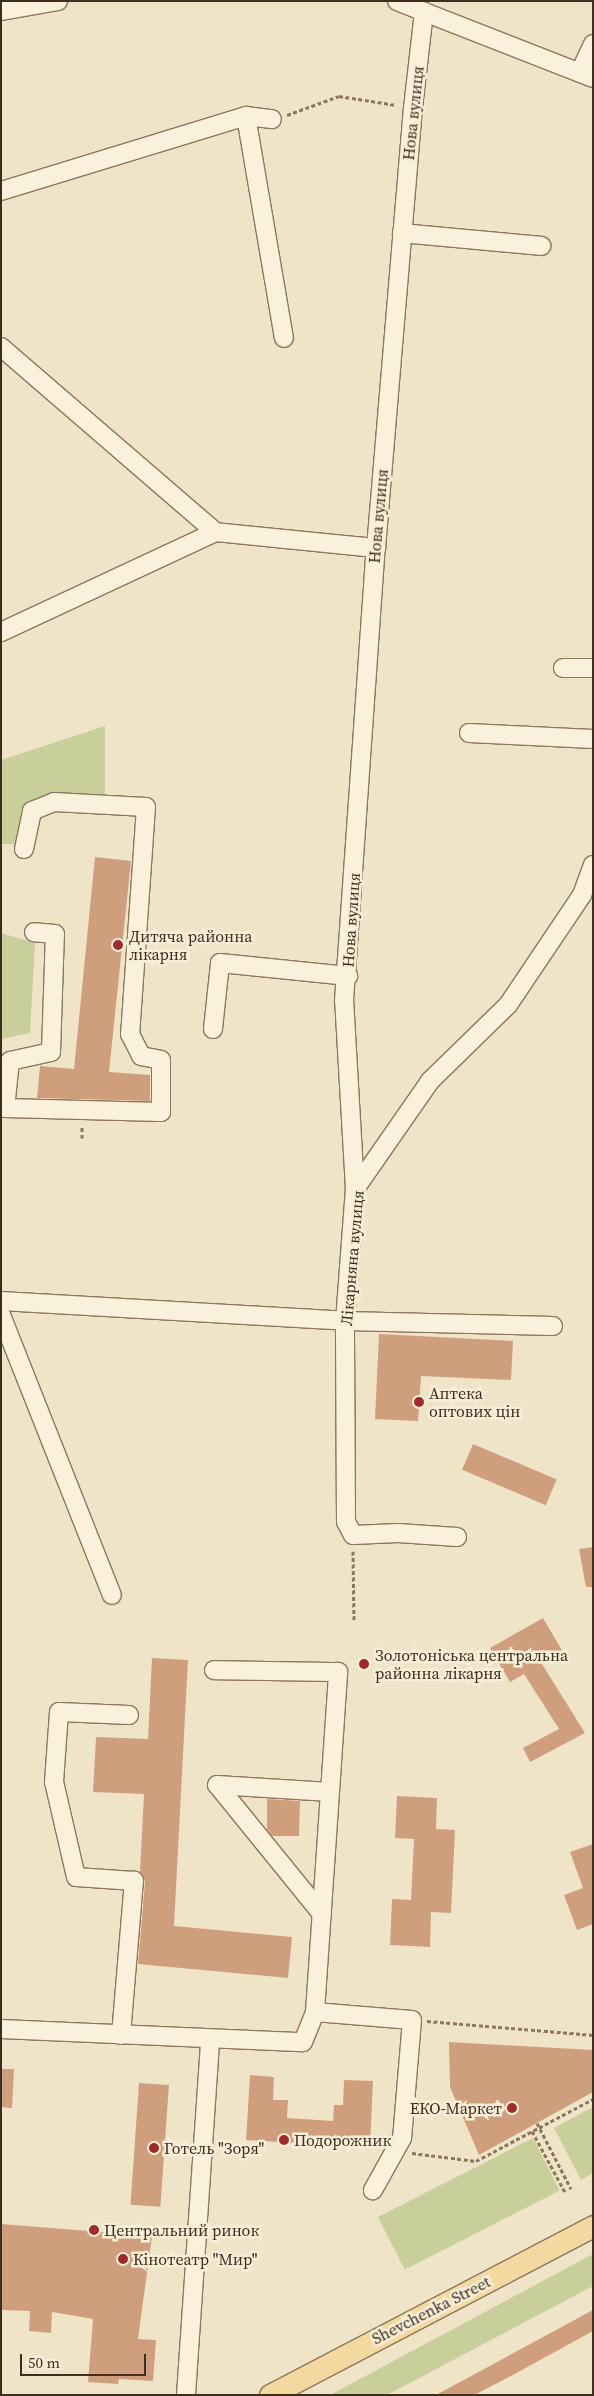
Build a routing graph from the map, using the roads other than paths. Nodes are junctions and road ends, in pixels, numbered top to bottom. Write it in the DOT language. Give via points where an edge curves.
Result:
graph roads {
  1 [pos="58,1"];
  2 [pos="397,1"];
  3 [pos="1,11"];
  4 [pos="424,12"];
  5 [pos="593,44"];
  6 [pos="587,75"];
  7 [pos="246,116"];
  8 [pos="272,119"];
  9 [pos="1,191"];
  10 [pos="402,233"];
  11 [pos="541,246"];
  12 [pos="284,338"];
  13 [pos="1,348"];
  14 [pos="215,532"];
  15 [pos="376,548"];
  16 [pos="1,632"];
  17 [pos="564,668"];
  18 [pos="593,668"];
  19 [pos="468,733"];
  20 [pos="593,738"];
  21 [pos="24,850"];
  22 [pos="593,865"];
  23 [pos="34,932"];
  24 [pos="348,976"];
  25 [pos="213,1030"];
  26 [pos="355,1189"];
  27 [pos="1,1301"];
  28 [pos="1,1315"];
  29 [pos="345,1321"];
  30 [pos="553,1326"];
  31 [pos="457,1537"];
  32 [pos="112,1595"];
  33 [pos="214,1670"];
  34 [pos="129,1715"];
  35 [pos="330,1792"];
  36 [pos="322,1914"];
  37 [pos="315,2012"];
  38 [pos="1,2029"];
  39 [pos="121,2034"];
  40 [pos="210,2038"];
  41 [pos="373,2190"];
  42 [pos="593,2226"];
  43 [pos="186,2395"];
  44 [pos="270,2395"];
  1 -- 3 [label="street"];
  2 -- 4 [label="street"];
  4 -- 6 [label="street"];
  4 -- 10 [label="street, Нова вулиця"];
  5 -- 6 [label="street"];
  7 -- 8 [label="street"];
  7 -- 9 [label="street"];
  7 -- 12 [label="street"];
  10 -- 11 [label="street"];
  10 -- 15 [label="street, Нова вулиця"];
  13 -- 14 [label="street"];
  14 -- 15 [label="street"];
  14 -- 16 [label="street"];
  15 -- 24 [label="street, Нова вулиця"];
  17 -- 18 [label="street"];
  19 -- 20 [label="street"];
  21 -- 23 [label="street" via="32,811 54,802 146,807 130,1034 141,1056 161,1060 161,1112 5,1108 10,1060 52,1052 55,934"];
  22 -- 26 [label="street, Лікарняна вулиця" via="582,895 508,1005 430,1081"];
  24 -- 25 [label="street" via="220,963"];
  24 -- 26 [label="street, Нова вулиця" via="344,1001"];
  26 -- 29 [label="street, Лікарняна вулиця"];
  27 -- 29 [label="street"];
  28 -- 32 [label="street"];
  29 -- 30 [label="street"];
  29 -- 31 [label="street, Лікарняна вулиця" via="346,1522 353,1535 398,1533"];
  33 -- 35 [label="street" via="338,1672"];
  34 -- 39 [label="street" via="59,1712 54,1782 76,1877 134,1881"];
  35 -- 36 [label="street"];
  35 -- 36 [label="street" via="217,1785"];
  36 -- 37 [label="street"];
  37 -- 40 [label="street" via="303,2042"];
  37 -- 41 [label="street" via="412,2020 402,2138"];
  38 -- 39 [label="street"];
  39 -- 40 [label="street"];
  40 -- 43 [label="street"];
  42 -- 44 [label="main road, Shevchenka Street"];
}
